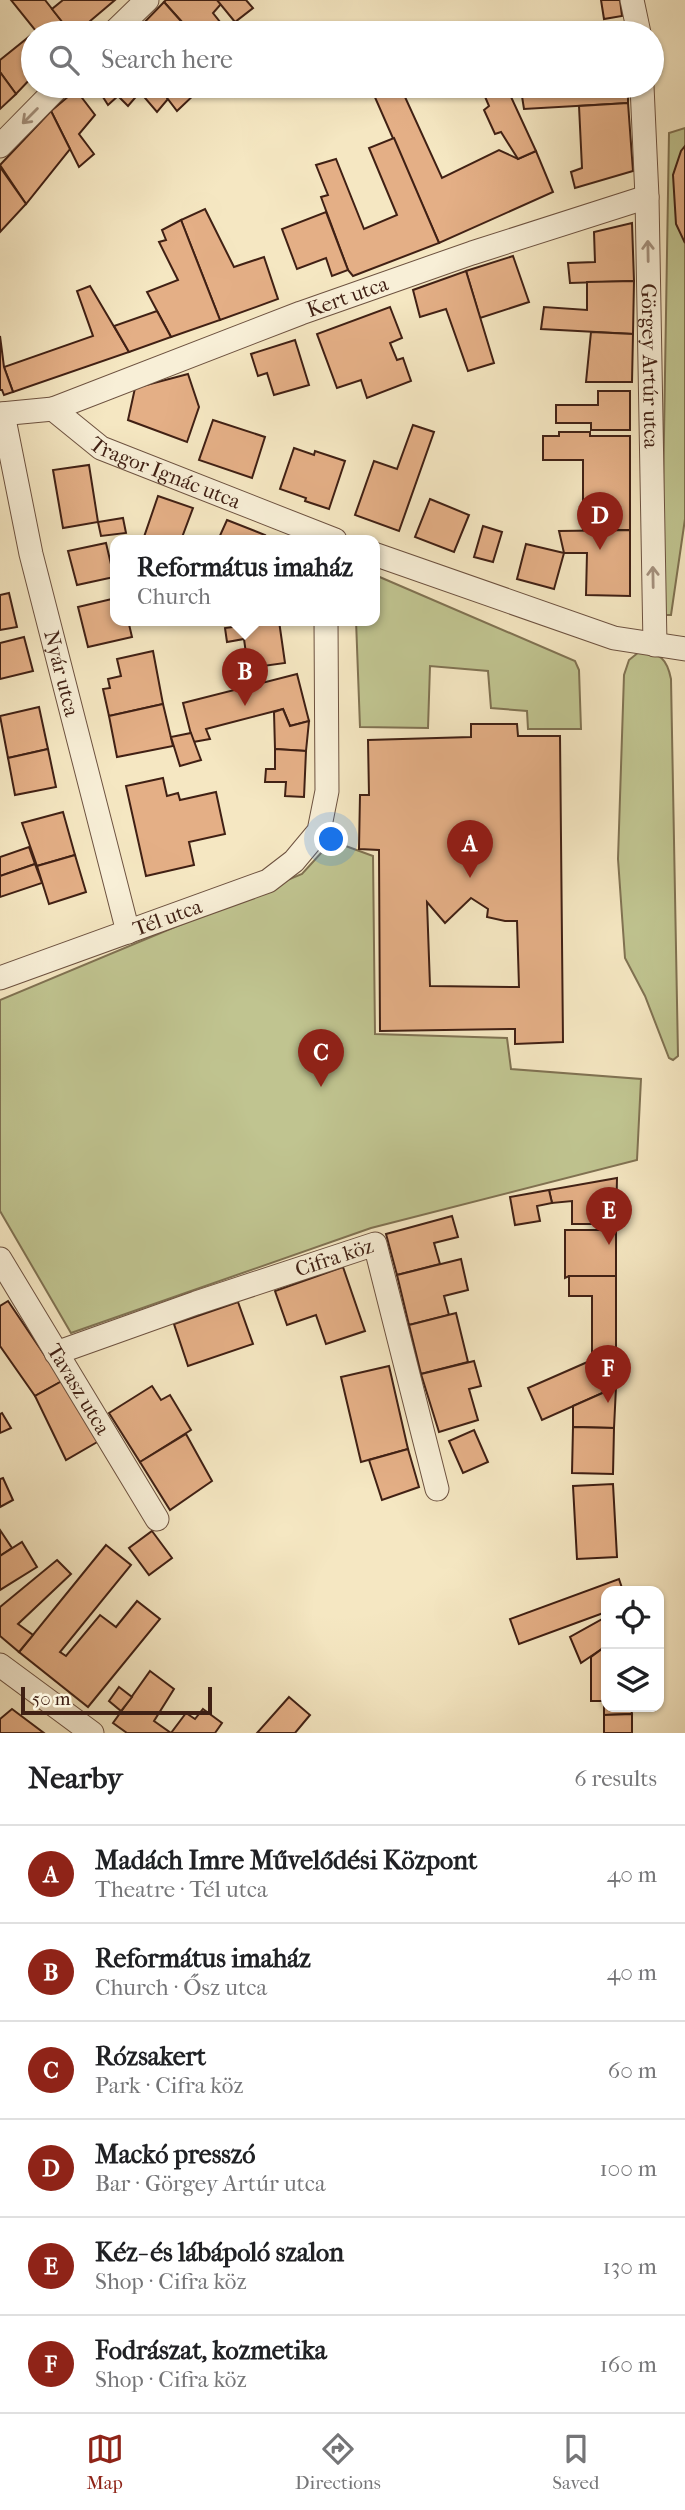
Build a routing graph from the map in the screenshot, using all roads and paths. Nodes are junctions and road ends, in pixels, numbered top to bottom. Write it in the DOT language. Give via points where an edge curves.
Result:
graph roads {
  1 [pos="147,0"];
  2 [pos="632,0"];
  3 [pos="125,21"];
  4 [pos="636,21"];
  5 [pos="47,98"];
  6 [pos="643,98"];
  7 [pos="0,146"];
  8 [pos="647,197"];
  9 [pos="53,409"];
  10 [pos="1,414"];
  11 [pos="319,535"];
  12 [pos="380,556"];
  13 [pos="326,626"];
  14 [pos="654,645"];
  15 [pos="685,649"];
  16 [pos="128,932"];
  17 [pos="0,978"];
  18 [pos="0,1259"];
  19 [pos="56,1353"];
  20 [pos="437,1489"];
  21 [pos="158,1518"];
  22 [pos="0,1665"];
  23 [pos="92,1733"];
  1 -- 3 [label="street"];
  2 -- 4 [label="street"];
  5 -- 7 [label="street, one-way"];
  6 -- 8 [label="street, Görgey Artúr utca"];
  8 -- 9 [label="street, Kert utca" via="301,313"];
  14 -- 8 [label="street, Görgey Artúr utca, one-way"];
  9 -- 10 [label="street"];
  9 -- 11 [label="street, Tragor Ignác utca" via="101,448"];
  10 -- 16 [label="street, Nyár utca" via="34,566"];
  12 -- 14 [label="street" via="614,638"];
  13 -- 16 [label="street, Tél utca" via="327,791 319,831 268,881"];
  14 -- 15 [label="street"];
  16 -- 17 [label="street, Tél utca"];
  18 -- 19 [label="street, Tavasz utca"];
  19 -- 20 [label="street, Cifra köz" via="375,1244"];
  19 -- 21 [label="street, Tavasz utca"];
  22 -- 23 [label="street"];
}
